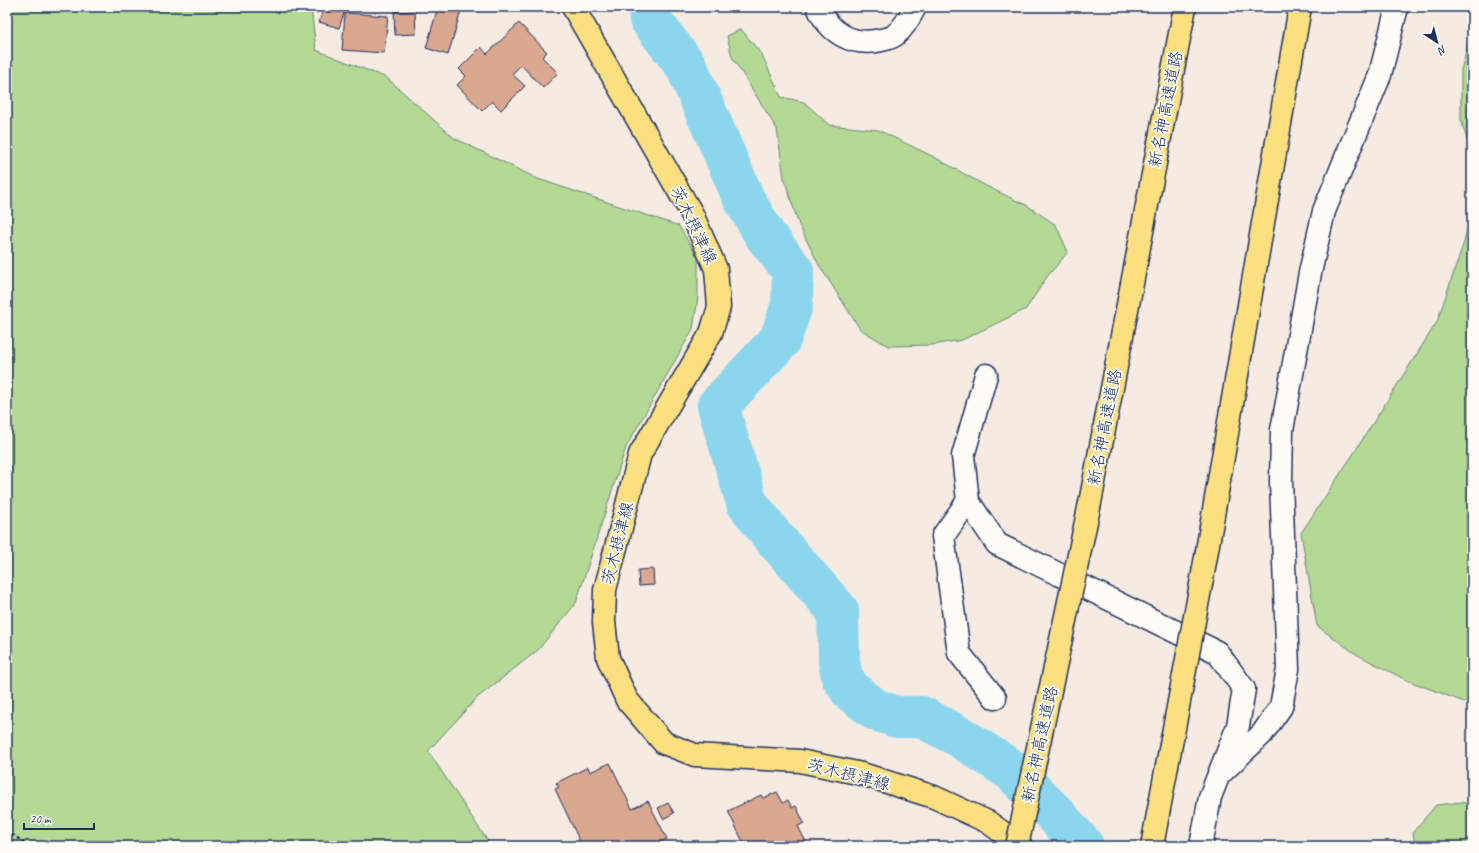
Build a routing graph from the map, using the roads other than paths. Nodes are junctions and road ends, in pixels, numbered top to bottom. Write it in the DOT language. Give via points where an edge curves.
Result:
graph roads {
  1 [pos="573,7"];
  2 [pos="818,7"];
  3 [pos="915,7"];
  4 [pos="1185,7"];
  5 [pos="1300,7"];
  6 [pos="1397,7"];
  7 [pos="986,375"];
  8 [pos="968,501"];
  9 [pos="995,698"];
  10 [pos="1221,773"];
  11 [pos="1017,846"];
  12 [pos="1021,846"];
  13 [pos="1152,846"];
  14 [pos="1201,846"];
  1 -- 12 [label="main road, 茨木摂津線" via="692,214 716,269 719,307 711,333 640,454 605,590 604,622 608,658 627,700 664,743 695,755 800,762 862,774 934,797 988,822"];
  2 -- 3 [label="street" via="823,18 837,32 854,42 875,41 894,36"];
  4 -- 11 [label="main road, 新名神高速道路, bridge" via="1090,503"];
  5 -- 13 [label="main road, bridge" via="1204,568"];
  6 -- 10 [label="street" via="1380,75 1324,210 1282,430 1281,482 1288,669 1281,707 1262,734"];
  7 -- 8 [label="street" via="963,456"];
  8 -- 9 [label="street" via="943,536 959,653"];
  8 -- 10 [label="street" via="997,544 1217,652 1244,689 1238,726"];
  10 -- 14 [label="street" via="1210,797"];
}
